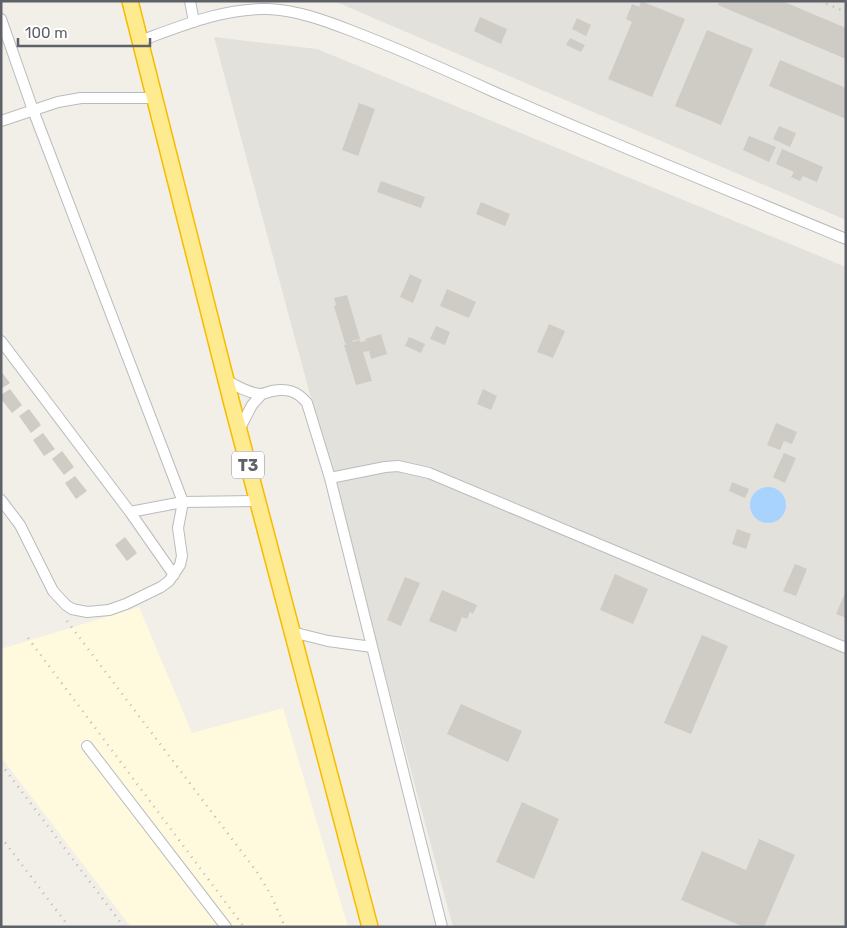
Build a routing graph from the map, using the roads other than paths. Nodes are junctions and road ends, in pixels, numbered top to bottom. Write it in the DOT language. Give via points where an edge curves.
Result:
graph roads {
  1 [pos="130,1"];
  2 [pos="190,1"];
  3 [pos="1,19"];
  4 [pos="194,22"];
  5 [pos="140,41"];
  6 [pos="154,98"];
  7 [pos="33,110"];
  8 [pos="1,121"];
  9 [pos="846,240"];
  10 [pos="1,341"];
  11 [pos="226,380"];
  12 [pos="262,394"];
  13 [pos="239,430"];
  14 [pos="330,478"];
  15 [pos="1,500"];
  16 [pos="257,501"];
  17 [pos="183,502"];
  18 [pos="130,512"];
  19 [pos="174,574"];
  20 [pos="292,632"];
  21 [pos="372,647"];
  22 [pos="846,648"];
  23 [pos="87,746"];
  24 [pos="226,927"];
  25 [pos="370,927"];
  26 [pos="442,927"];
  1 -- 5 [label="highway, T3"];
  2 -- 4 [label="street"];
  3 -- 7 [label="street"];
  4 -- 5 [label="street"];
  4 -- 9 [label="street" via="243,10 269,9 327,22 377,40"];
  5 -- 6 [label="highway, T3"];
  6 -- 7 [label="street" via="81,98"];
  6 -- 11 [label="highway, T3"];
  7 -- 8 [label="street"];
  7 -- 17 [label="street"];
  10 -- 18 [label="street"];
  11 -- 12 [label="street" via="242,389"];
  11 -- 13 [label="highway, T3"];
  12 -- 13 [label="street" via="252,405"];
  12 -- 14 [label="street" via="284,389 301,395 308,403"];
  13 -- 16 [label="highway, T3"];
  14 -- 21 [label="street"];
  14 -- 22 [label="street" via="398,466 429,474"];
  15 -- 19 [label="street" via="20,525 53,591 72,609 87,612 109,610 162,587"];
  16 -- 17 [label="street"];
  16 -- 20 [label="highway, T3"];
  17 -- 18 [label="street"];
  17 -- 19 [label="street" via="178,528 182,556"];
  18 -- 19 [label="street"];
  20 -- 21 [label="street"];
  20 -- 25 [label="highway, T3"];
  21 -- 26 [label="street"];
  23 -- 24 [label="street"];
}
